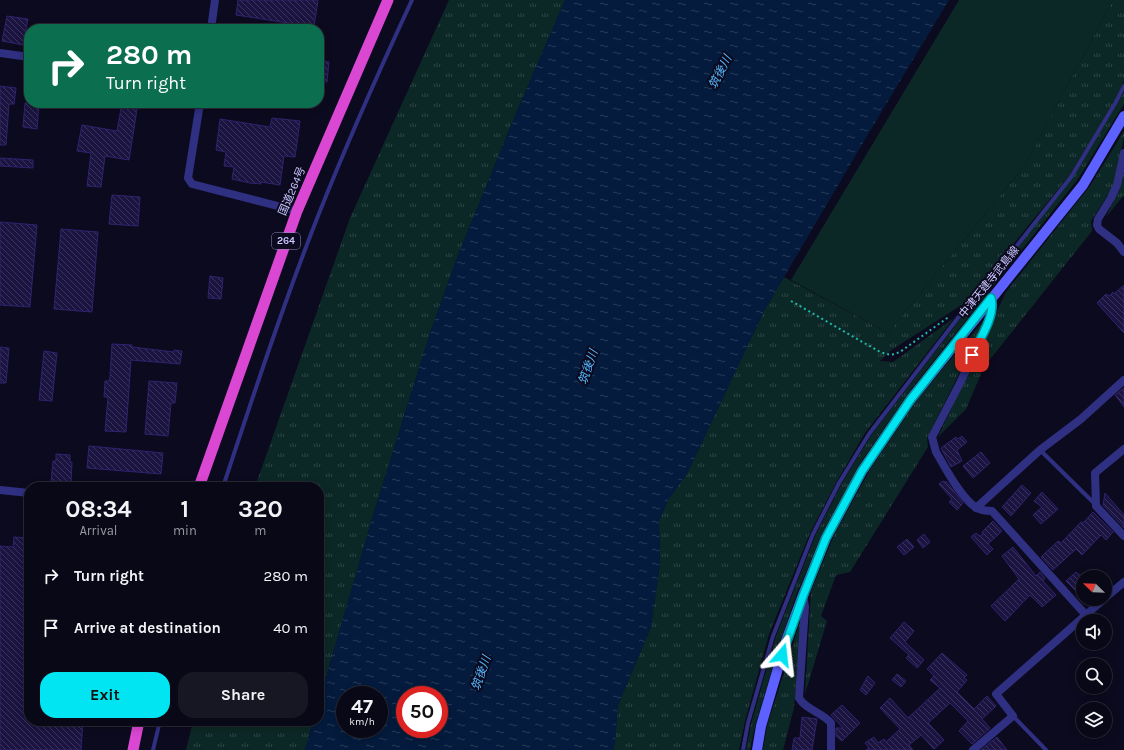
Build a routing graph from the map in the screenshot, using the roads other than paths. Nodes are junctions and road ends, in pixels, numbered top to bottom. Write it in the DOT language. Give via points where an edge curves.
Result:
graph roads {
  1 [pos="215,0"];
  2 [pos="388,0"];
  3 [pos="412,0"];
  4 [pos="212,24"];
  5 [pos="0,53"];
  6 [pos="24,56"];
  7 [pos="1124,86"];
  8 [pos="199,108"];
  9 [pos="1124,116"];
  10 [pos="1124,153"];
  11 [pos="297,211"];
  12 [pos="1124,252"];
  13 [pos="991,298"];
  14 [pos="1124,380"];
  15 [pos="1124,449"];
  16 [pos="1040,450"];
  17 [pos="201,482"];
  18 [pos="225,482"];
  19 [pos="0,490"];
  20 [pos="24,492"];
  21 [pos="1096,506"];
  22 [pos="976,508"];
  23 [pos="1124,536"];
  24 [pos="1123,585"];
  25 [pos="1112,594"];
  26 [pos="803,596"];
  27 [pos="1096,606"];
  28 [pos="1085,614"];
  29 [pos="1076,622"];
  30 [pos="1013,716"];
  31 [pos="138,726"];
  32 [pos="159,726"];
  33 [pos="132,750"];
  34 [pos="153,750"];
  35 [pos="743,750"];
  36 [pos="757,750"];
  37 [pos="831,750"];
  38 [pos="973,750"];
  39 [pos="1046,750"];
  1 -- 4 [label="street"];
  2 -- 11 [label="highway, 国道264号 / 264"];
  3 -- 18 [label="lane" via="369,93 318,216 263,365"];
  5 -- 6 [label="street"];
  7 -- 35 [label="lane" via="1070,176 869,434 839,483 813,534 773,636 748,723"];
  8 -- 11 [label="street" via="188,178 192,184"];
  9 -- 13 [label="main road, 中津天建寺武島線" via="1083,185"];
  10 -- 12 [label="street" via="1117,185 1097,225"];
  11 -- 17 [label="highway, 国道264号 / 264"];
  13 -- 22 [label="street" via="992,314 932,437 936,452 965,497"];
  13 -- 26 [label="main road, 中津天建寺武島線" via="911,399 862,471 826,538"];
  14 -- 16 [label="street" via="1081,419"];
  15 -- 21 [label="street" via="1095,473"];
  16 -- 21 [label="lane"];
  16 -- 22 [label="street"];
  19 -- 20 [label="street"];
  21 -- 23 [label="street"];
  22 -- 28 [label="street" via="992,511"];
  24 -- 25 [label="street"];
  26 -- 36 [label="main road, 中津天建寺武島線" via="786,641 761,726"];
  26 -- 37 [label="street" via="805,607 798,698 802,704 832,723"];
  27 -- 28 [label="street"];
  29 -- 30 [label="street" via="996,694"];
  30 -- 38 [label="street"];
  30 -- 39 [label="lane"];
  31 -- 33 [label="highway"];
  32 -- 34 [label="lane"];
}
